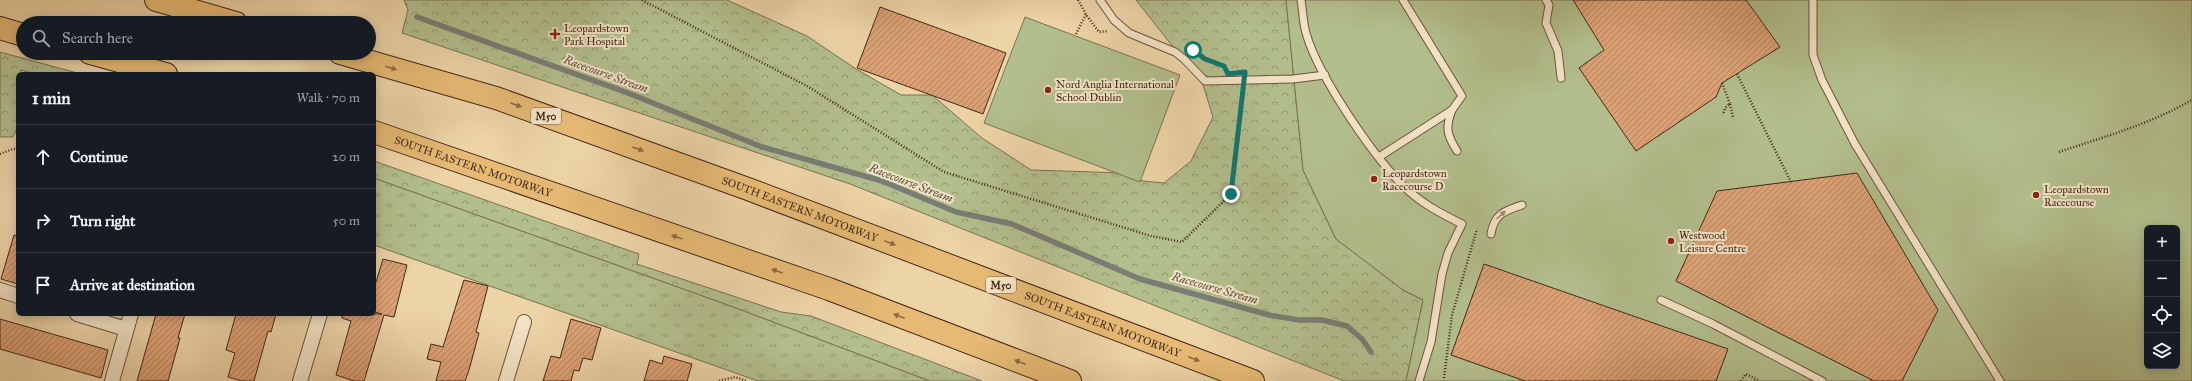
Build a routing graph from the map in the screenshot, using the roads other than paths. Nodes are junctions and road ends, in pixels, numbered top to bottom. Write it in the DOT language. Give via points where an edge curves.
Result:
graph roads {
  1 [pos="156,0"];
  2 [pos="1100,0"];
  3 [pos="1301,0"];
  4 [pos="1403,0"];
  5 [pos="1546,0"];
  6 [pos="1813,0"];
  7 [pos="212,16"];
  8 [pos="0,28"];
  9 [pos="16,33"];
  10 [pos="115,60"];
  11 [pos="364,60"];
  12 [pos="159,72"];
  13 [pos="1325,75"];
  14 [pos="1562,78"];
  15 [pos="1452,110"];
  16 [pos="376,133"];
  17 [pos="1457,151"];
  18 [pos="1379,157"];
  19 [pos="1522,205"];
  20 [pos="1491,234"];
  21 [pos="0,290"];
  22 [pos="16,295"];
  23 [pos="1661,300"];
  24 [pos="84,316"];
  25 [pos="130,316"];
  26 [pos="319,316"];
  27 [pos="524,322"];
  28 [pos="126,329"];
  29 [pos="112,381"];
  30 [pos="300,381"];
  31 [pos="506,381"];
  32 [pos="1070,381"];
  33 [pos="1254,381"];
  34 [pos="1419,381"];
  35 [pos="1822,381"];
  36 [pos="2000,381"];
  1 -- 7 [label="highway"];
  2 -- 13 [label="lane" via="1114,20 1129,33 1175,52 1205,81 1293,79"];
  3 -- 13 [label="lane" via="1306,33"];
  4 -- 15 [label="lane" via="1462,96"];
  5 -- 14 [label="lane" via="1549,5 1546,23 1558,51"];
  6 -- 36 [label="lane" via="1814,55 1822,80 1855,144"];
  8 -- 9 [label="highway"];
  10 -- 12 [label="highway"];
  11 -- 33 [label="highway, SOUTH EASTERN MOTORWAY / M50, one-way" via="496,98 748,189"];
  13 -- 18 [label="lane"];
  15 -- 17 [label="lane" via="1447,122 1448,137"];
  15 -- 18 [label="lane"];
  32 -- 16 [label="highway, SOUTH EASTERN MOTORWAY, one-way" via="829,289"];
  18 -- 34 [label="lane" via="1392,175 1410,192 1437,211 1462,224 1448,253 1442,274 1431,342"];
  20 -- 19 [label="lane, one-way" via="1493,222 1504,211"];
  21 -- 22 [label="street"];
  23 -- 35 [label="lane"];
  24 -- 28 [label="street"];
  25 -- 28 [label="street"];
  26 -- 30 [label="street"];
  27 -- 31 [label="street"];
  28 -- 29 [label="street"];
}
